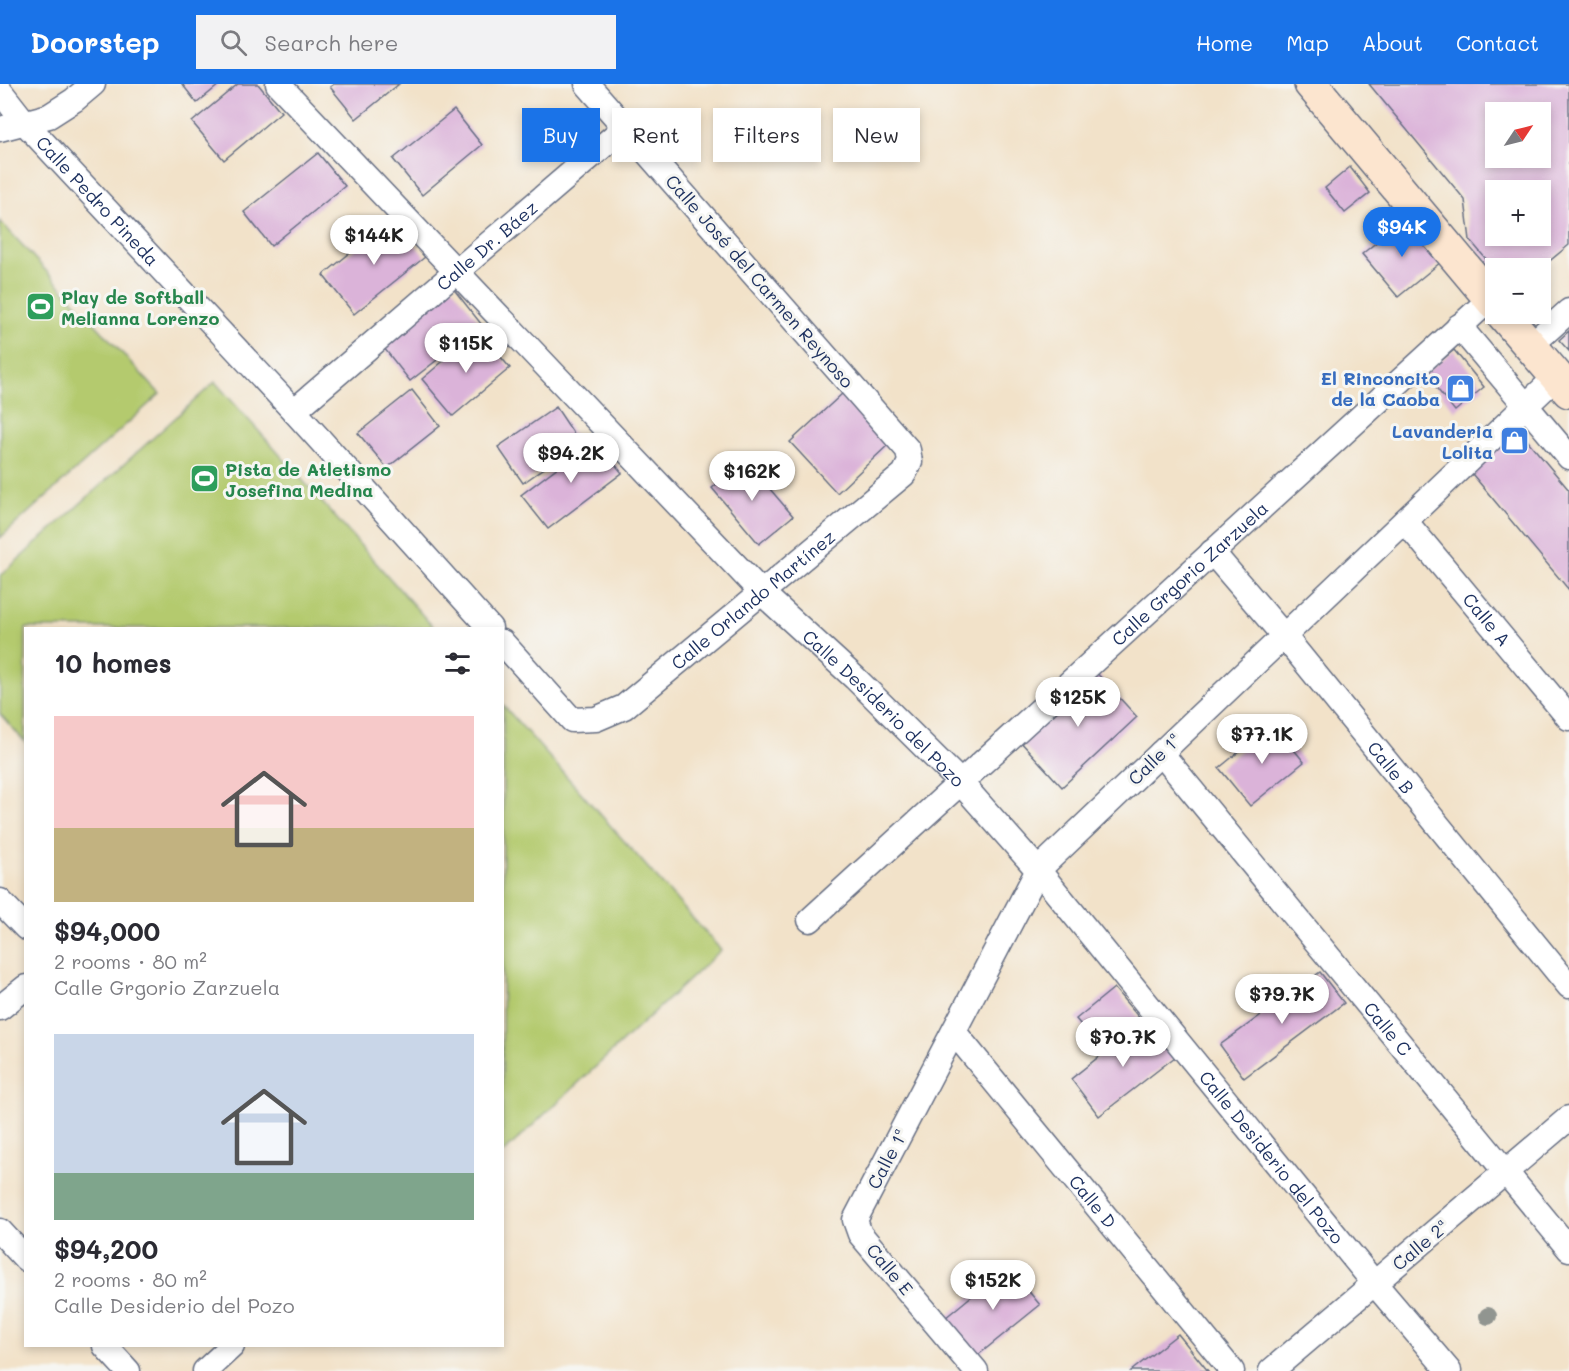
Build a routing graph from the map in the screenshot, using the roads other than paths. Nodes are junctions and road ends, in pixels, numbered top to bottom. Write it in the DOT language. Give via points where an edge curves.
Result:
graph roads {
  1 [pos="93,84"];
  2 [pos="278,84"];
  3 [pos="587,84"];
  4 [pos="1311,84"];
  5 [pos="0,91"];
  6 [pos="612,112"];
  7 [pos="25,123"];
  8 [pos="0,129"];
  9 [pos="612,138"];
  10 [pos="656,162"];
  11 [pos="457,271"];
  12 [pos="1485,293"];
  13 [pos="1569,311"];
  14 [pos="1485,312"];
  15 [pos="1512,324"];
  16 [pos="1459,326"];
  17 [pos="1531,345"];
  18 [pos="1563,384"];
  19 [pos="1526,405"];
  20 [pos="294,411"];
  21 [pos="908,450"];
  22 [pos="1569,457"];
  23 [pos="1405,521"];
  24 [pos="1212,552"];
  25 [pos="762,593"];
  26 [pos="489,627"];
  27 [pos="1284,636"];
  28 [pos="504,644"];
  29 [pos="1569,718"];
  30 [pos="1161,753"];
  31 [pos="960,782"];
  32 [pos="1038,870"];
  33 [pos="0,900"];
  34 [pos="810,920"];
  35 [pos="24,926"];
  36 [pos="1569,986"];
  37 [pos="24,989"];
  38 [pos="0,1008"];
  39 [pos="954,1032"];
  40 [pos="1569,1118"];
  41 [pos="1505,1172"];
  42 [pos="855,1220"];
  43 [pos="1569,1249"];
  44 [pos="1375,1284"];
  45 [pos="106,1347"];
  46 [pos="231,1347"];
  47 [pos="128,1371"];
  48 [pos="205,1371"];
  49 [pos="976,1371"];
  50 [pos="1232,1371"];
  51 [pos="1271,1371"];
  52 [pos="1449,1371"];
  1 -- 7 [label="street" via="49,116"];
  2 -- 11 [label="street, Calle Desiderio del Pozo"];
  3 -- 6 [label="street, Calle José del Carmen Reynoso"];
  4 -- 12 [label="main road"];
  5 -- 7 [label="street, Calle Pedro Pineda"];
  7 -- 8 [label="street"];
  7 -- 20 [label="street, Calle Pedro Pineda"];
  9 -- 11 [label="street, Calle Dr. Báez"];
  10 -- 21 [label="street, Calle José del Carmen Reynoso"];
  11 -- 20 [label="street, Calle Dr. Báez"];
  11 -- 25 [label="street, Calle Desiderio del Pozo"];
  13 -- 17 [label="street"];
  14 -- 16 [label="street, Calle Grgorio Zarzuela"];
  15 -- 17 [label="main road"];
  16 -- 19 [label="street"];
  16 -- 24 [label="street, Calle Grgorio Zarzuela"];
  17 -- 18 [label="main road"];
  18 -- 19 [label="street, Calle 1ª"];
  19 -- 22 [label="street"];
  19 -- 23 [label="street, Calle 1ª"];
  20 -- 26 [label="street, Calle Pedro Pineda"];
  21 -- 25 [label="street, Calle Orlando Martínez" via="910,462 904,474"];
  23 -- 27 [label="street, Calle 1ª"];
  23 -- 29 [label="street, Calle A"];
  24 -- 27 [label="street, Calle B"];
  24 -- 31 [label="street, Calle Grgorio Zarzuela"];
  25 -- 28 [label="street, Calle Orlando Martínez" via="624,707 596,719 572,720"];
  25 -- 31 [label="street, Calle Desiderio del Pozo"];
  27 -- 30 [label="street, Calle 1ª"];
  27 -- 36 [label="street, Calle B"];
  30 -- 32 [label="street, Calle 1ª"];
  30 -- 41 [label="street, Calle C"];
  31 -- 32 [label="street, Calle Desiderio del Pozo"];
  31 -- 34 [label="street, Calle Grgorio Zarzuela"];
  32 -- 39 [label="street, Calle 1ª"];
  32 -- 44 [label="street, Calle Desiderio del Pozo"];
  33 -- 35 [label="street"];
  37 -- 38 [label="street"];
  39 -- 42 [label="street, Calle 1ª"];
  39 -- 50 [label="street, Calle D"];
  40 -- 41 [label="street, Calle 2ª"];
  41 -- 43 [label="street, Calle C"];
  41 -- 44 [label="street, Calle 2ª"];
  42 -- 49 [label="street, Calle E" via="860,1234"];
  44 -- 51 [label="street, Calle 2ª"];
  44 -- 52 [label="street, Calle Desiderio del Pozo"];
  45 -- 47 [label="street"];
  46 -- 48 [label="street"];
}
